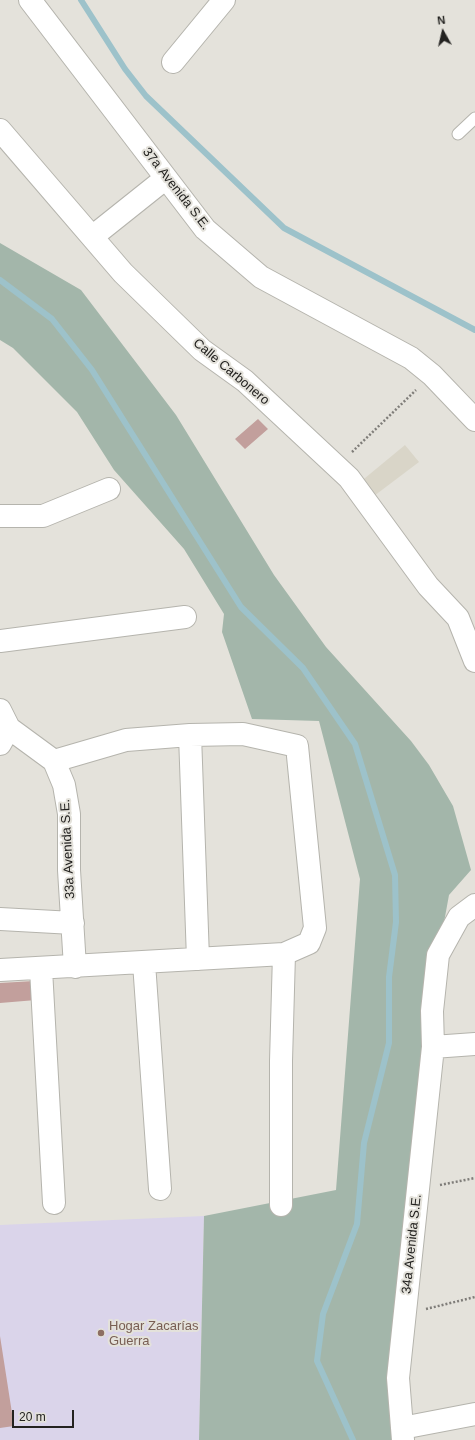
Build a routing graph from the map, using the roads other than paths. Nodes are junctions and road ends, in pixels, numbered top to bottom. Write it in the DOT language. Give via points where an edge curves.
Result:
graph roads {
  1 [pos="30,0"];
  2 [pos="224,0"];
  3 [pos="173,62"];
  4 [pos="475,118"];
  5 [pos="0,130"];
  6 [pos="458,134"];
  7 [pos="166,178"];
  8 [pos="92,237"];
  9 [pos="475,420"];
  10 [pos="109,489"];
  11 [pos="0,516"];
  12 [pos="185,617"];
  13 [pos="466,618"];
  14 [pos="0,641"];
  15 [pos="475,661"];
  16 [pos="3,727"];
  17 [pos="190,735"];
  18 [pos="54,761"];
  19 [pos="475,905"];
  20 [pos="0,920"];
  21 [pos="73,923"];
  22 [pos="284,954"];
  23 [pos="198,959"];
  24 [pos="144,963"];
  25 [pos="75,967"];
  26 [pos="42,969"];
  27 [pos="0,970"];
  28 [pos="475,1044"];
  29 [pos="433,1047"];
  30 [pos="160,1189"];
  31 [pos="54,1204"];
  32 [pos="281,1205"];
  33 [pos="475,1414"];
  34 [pos="402,1434"];
  1 -- 7 [label="street, 37a Avenida S.E."];
  2 -- 3 [label="street"];
  4 -- 6 [label="lane"];
  5 -- 8 [label="street, Calle Carbonero"];
  7 -- 8 [label="street"];
  7 -- 9 [label="street, 37a Avenida S.E." via="205,230 261,277 412,358"];
  8 -- 13 [label="street, Calle Carbonero" via="123,273 202,350 245,381 349,478 428,586"];
  10 -- 11 [label="street" via="43,516"];
  12 -- 14 [label="street"];
  13 -- 15 [label="street, Calle Carbonero"];
  16 -- 18 [label="street"];
  17 -- 18 [label="street" via="126,740"];
  17 -- 22 [label="street" via="243,734 297,746 315,928 309,943"];
  17 -- 23 [label="street"];
  18 -- 21 [label="street, 33a Avenida S.E." via="64,784 69,814 69,870"];
  19 -- 29 [label="street, 34a Avenida S.E." via="459,917 438,955 432,1011"];
  20 -- 21 [label="street"];
  21 -- 25 [label="street, 33a Avenida S.E."];
  22 -- 23 [label="street"];
  22 -- 32 [label="street"];
  23 -- 24 [label="street"];
  24 -- 25 [label="street"];
  24 -- 30 [label="street"];
  25 -- 26 [label="street"];
  26 -- 27 [label="street"];
  26 -- 31 [label="street"];
  28 -- 29 [label="street"];
  29 -- 34 [label="street, 34a Avenida S.E." via="398,1378"];
  33 -- 34 [label="street"];
}
